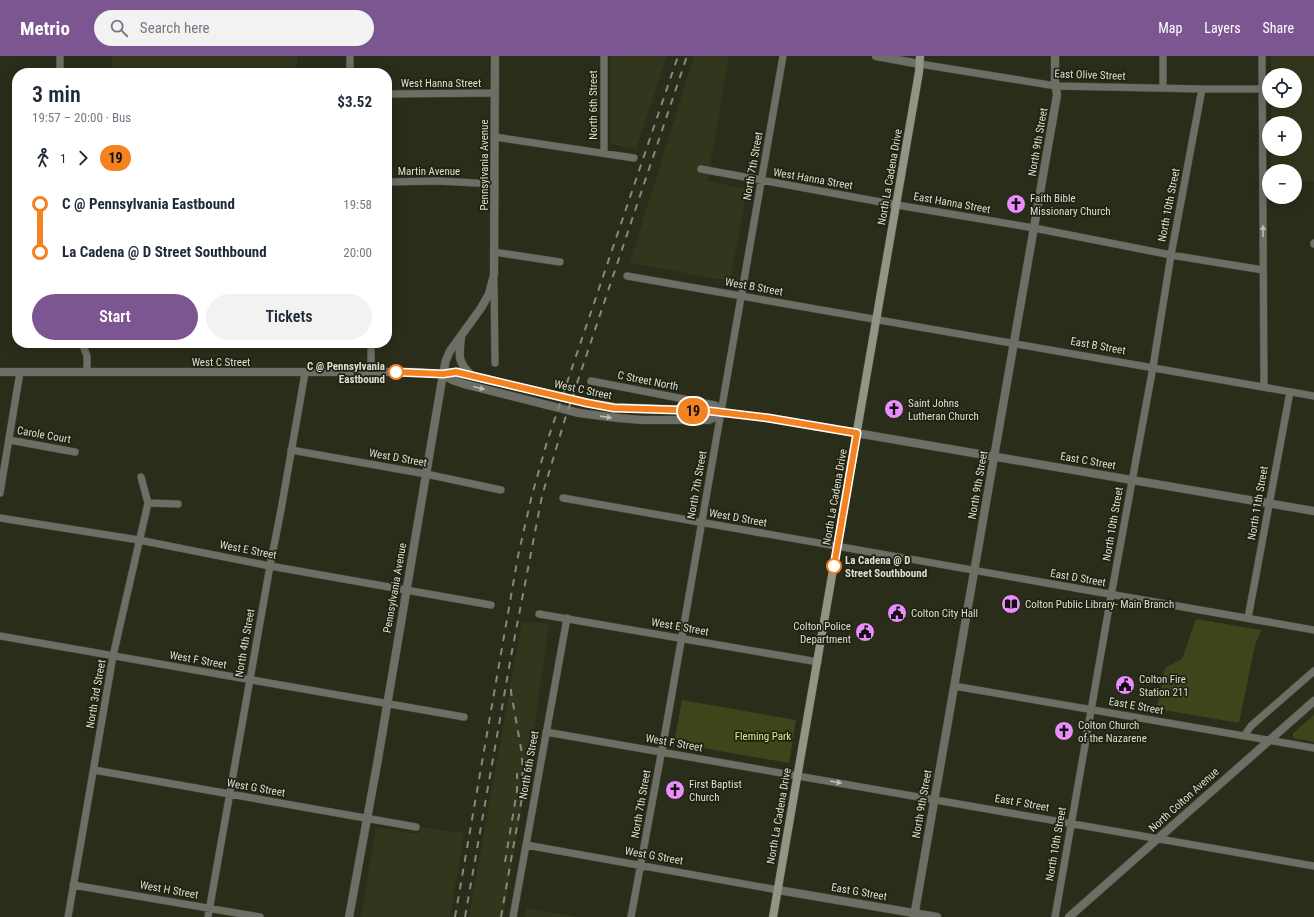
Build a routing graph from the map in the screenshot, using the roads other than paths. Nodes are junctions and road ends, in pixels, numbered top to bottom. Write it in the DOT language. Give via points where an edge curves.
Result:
graph roads {
  1 [pos="60,56"];
  2 [pos="350,56"];
  3 [pos="495,56"];
  4 [pos="604,56"];
  5 [pos="783,56"];
  6 [pos="876,56"];
  7 [pos="1055,56"];
  8 [pos="1163,56"];
  9 [pos="1262,56"];
  10 [pos="920,60"];
  11 [pos="60,68"];
  12 [pos="350,68"];
  13 [pos="1262,68"];
  14 [pos="1056,86"];
  15 [pos="1163,88"];
  16 [pos="1202,89"];
  17 [pos="1262,89"];
  18 [pos="495,93"];
  19 [pos="392,94"];
  20 [pos="1262,108"];
  21 [pos="495,137"];
  22 [pos="604,153"];
  23 [pos="634,158"];
  24 [pos="701,169"];
  25 [pos="762,181"];
  26 [pos="392,182"];
  27 [pos="495,184"];
  28 [pos="897,205"];
  29 [pos="1034,228"];
  30 [pos="494,252"];
  31 [pos="1171,255"];
  32 [pos="560,262"];
  33 [pos="1263,270"];
  34 [pos="494,275"];
  35 [pos="627,276"];
  36 [pos="742,296"];
  37 [pos="877,319"];
  38 [pos="461,336"];
  39 [pos="1014,343"];
  40 [pos="84,348"];
  41 [pos="370,348"];
  42 [pos="495,363"];
  43 [pos="1153,367"];
  44 [pos="0,372"];
  45 [pos="20,372"];
  46 [pos="87,372"];
  47 [pos="305,372"];
  48 [pos="371,373"];
  49 [pos="443,374"];
  50 [pos="471,376"];
  51 [pos="591,382"];
  52 [pos="1264,387"];
  53 [pos="1290,392"];
  54 [pos="1314,396"];
  55 [pos="721,414"];
  56 [pos="857,433"];
  57 [pos="9,440"];
  58 [pos="291,450"];
  59 [pos="74,452"];
  60 [pos="994,456"];
  61 [pos="426,474"];
  62 [pos="141,477"];
  63 [pos="1132,480"];
  64 [pos="501,490"];
  65 [pos="0,493"];
  66 [pos="563,498"];
  67 [pos="148,503"];
  68 [pos="178,504"];
  69 [pos="1269,504"];
  70 [pos="1314,511"];
  71 [pos="0,518"];
  72 [pos="702,523"];
  73 [pos="139,540"];
  74 [pos="837,547"];
  75 [pos="270,566"];
  76 [pos="974,571"];
  77 [pos="406,590"];
  78 [pos="1111,596"];
  79 [pos="491,605"];
  80 [pos="539,614"];
  81 [pos="567,618"];
  82 [pos="1248,618"];
  83 [pos="1314,630"];
  84 [pos="0,636"];
  85 [pos="681,639"];
  86 [pos="113,656"];
  87 [pos="818,662"];
  88 [pos="1314,671"];
  89 [pos="250,680"];
  90 [pos="954,686"];
  91 [pos="1314,701"];
  92 [pos="387,703"];
  93 [pos="1091,709"];
  94 [pos="464,717"];
  95 [pos="546,732"];
  96 [pos="1244,736"];
  97 [pos="1270,740"];
  98 [pos="1314,748"];
  99 [pos="661,752"];
  100 [pos="94,770"];
  101 [pos="798,775"];
  102 [pos="230,794"];
  103 [pos="934,800"];
  104 [pos="368,819"];
  105 [pos="1071,823"];
  106 [pos="416,827"];
  107 [pos="1158,838"];
  108 [pos="526,845"];
  109 [pos="640,865"];
  110 [pos="1314,866"];
  111 [pos="73,885"];
  112 [pos="778,890"];
  113 [pos="210,908"];
  114 [pos="914,915"];
  115 [pos="68,917"];
  116 [pos="208,917"];
  117 [pos="260,917"];
  118 [pos="349,917"];
  119 [pos="513,917"];
  120 [pos="631,917"];
  121 [pos="773,917"];
  122 [pos="937,917"];
  123 [pos="1055,917"];
  124 [pos="1069,917"];
  1 -- 11 [label="street"];
  2 -- 12 [label="street"];
  3 -- 18 [label="street, Pennsylvania Avenue"];
  4 -- 22 [label="street, North 6th Street"];
  5 -- 25 [label="street, North 7th Street"];
  6 -- 10 [label="street"];
  7 -- 14 [label="street, North 9th Street"];
  8 -- 15 [label="street"];
  9 -- 13 [label="street"];
  10 -- 14 [label="street, East Olive Street"];
  10 -- 28 [label="main road, North La Cadena Drive"];
  14 -- 15 [label="street, East Olive Street"];
  14 -- 29 [label="street, North 9th Street" via="1057,95"];
  15 -- 16 [label="street, East Olive Street"];
  16 -- 17 [label="street, East Olive Street"];
  16 -- 31 [label="street, North 10th Street"];
  18 -- 19 [label="street, West Hanna Street"];
  18 -- 21 [label="street, Pennsylvania Avenue"];
  33 -- 20 [label="street, one-way"];
  21 -- 22 [label="street"];
  21 -- 27 [label="street, Pennsylvania Avenue"];
  22 -- 23 [label="street"];
  24 -- 25 [label="street, West Hanna Street"];
  25 -- 28 [label="street, West Hanna Street"];
  25 -- 36 [label="street, North 7th Street"];
  26 -- 27 [label="street, Martin Avenue"];
  27 -- 30 [label="street, Pennsylvania Avenue"];
  28 -- 29 [label="street, East Hanna Street"];
  28 -- 37 [label="main road, North La Cadena Drive"];
  29 -- 31 [label="street, East Hanna Street"];
  29 -- 39 [label="street, North 9th Street"];
  30 -- 32 [label="street"];
  30 -- 34 [label="street, Pennsylvania Avenue"];
  31 -- 33 [label="street, East Hanna Street"];
  31 -- 43 [label="street, North 10th Street"];
  33 -- 52 [label="street"];
  34 -- 38 [label="street, Pennsylvania Avenue" via="489,294"];
  34 -- 42 [label="street, Pennsylvania Avenue"];
  35 -- 36 [label="street, West B Street"];
  36 -- 37 [label="street, West B Street"];
  36 -- 55 [label="street, North 7th Street"];
  37 -- 39 [label="street, East B Street"];
  37 -- 56 [label="main road, North La Cadena Drive"];
  38 -- 49 [label="street, Pennsylvania Avenue" via="450,351"];
  38 -- 50 [label="street" via="459,358 462,367"];
  39 -- 43 [label="street, East B Street"];
  39 -- 60 [label="street, North 9th Street"];
  40 -- 46 [label="street" via="87,356"];
  41 -- 48 [label="street"];
  43 -- 52 [label="street, East B Street"];
  43 -- 63 [label="street, North 10th Street"];
  44 -- 45 [label="street, West C Street"];
  45 -- 46 [label="street, West C Street"];
  45 -- 57 [label="street"];
  46 -- 47 [label="street, West C Street"];
  47 -- 48 [label="street, West C Street"];
  47 -- 58 [label="street, North 4th Street"];
  48 -- 49 [label="street, West C Street"];
  49 -- 50 [label="street, West C Street" via="456,372"];
  49 -- 55 [label="street, West C Street, one-way" via="464,384 579,413 642,420 709,420"];
  49 -- 61 [label="street, Pennsylvania Avenue"];
  50 -- 55 [label="street, West C Street" via="614,408 710,411"];
  51 -- 55 [label="street, C Street North" via="715,405"];
  52 -- 53 [label="street, East B Street"];
  53 -- 54 [label="street, East B Street"];
  53 -- 69 [label="street, North 11th Street"];
  55 -- 56 [label="street, West C Street" via="768,418"];
  55 -- 72 [label="street, North 7th Street"];
  56 -- 60 [label="street, East C Street"];
  56 -- 74 [label="main road, North La Cadena Drive"];
  57 -- 59 [label="street, Carole Court"];
  57 -- 65 [label="street"];
  58 -- 61 [label="street, West D Street"];
  58 -- 75 [label="street, North 4th Street"];
  60 -- 63 [label="street, East C Street"];
  60 -- 76 [label="street, North 9th Street"];
  61 -- 64 [label="street, West D Street"];
  61 -- 77 [label="street, Pennsylvania Avenue"];
  62 -- 67 [label="street, North 3rd Street"];
  63 -- 69 [label="street, East C Street"];
  63 -- 78 [label="street, North 10th Street"];
  66 -- 72 [label="street, West D Street"];
  67 -- 68 [label="street"];
  67 -- 73 [label="street, North 3rd Street"];
  69 -- 70 [label="street, East C Street"];
  69 -- 82 [label="street, North 11th Street"];
  71 -- 73 [label="street, West E Street"];
  72 -- 74 [label="street, West D Street"];
  72 -- 85 [label="street, North 7th Street"];
  73 -- 75 [label="street, West E Street"];
  73 -- 86 [label="street, North 3rd Street"];
  74 -- 76 [label="street, East D Street"];
  74 -- 87 [label="main road, North La Cadena Drive"];
  75 -- 77 [label="street, West E Street"];
  75 -- 89 [label="street, North 4th Street"];
  76 -- 78 [label="street, East D Street"];
  76 -- 90 [label="street, North 9th Street"];
  77 -- 79 [label="street, West E Street"];
  77 -- 92 [label="street, Pennsylvania Avenue"];
  78 -- 82 [label="street, East D Street"];
  78 -- 93 [label="street, North 10th Street"];
  80 -- 81 [label="street, West E Street"];
  81 -- 85 [label="street, West E Street"];
  81 -- 95 [label="street, North 6th Street"];
  82 -- 83 [label="street, East D Street"];
  84 -- 86 [label="street, West F Street"];
  85 -- 87 [label="street, West E Street"];
  85 -- 99 [label="street, North 7th Street"];
  86 -- 89 [label="street, West F Street"];
  86 -- 100 [label="street, North 3rd Street"];
  87 -- 101 [label="main road, North La Cadena Drive"];
  88 -- 96 [label="street" via="1251,726"];
  89 -- 92 [label="street, West F Street"];
  89 -- 102 [label="street, North 4th Street"];
  90 -- 93 [label="street, East E Street"];
  90 -- 103 [label="street, North 9th Street"];
  91 -- 97 [label="street, North Colton Avenue"];
  92 -- 94 [label="street, West F Street"];
  92 -- 104 [label="street, Pennsylvania Avenue"];
  93 -- 96 [label="street, East E Street"];
  93 -- 105 [label="street, North 10th Street"];
  95 -- 99 [label="street, West F Street"];
  95 -- 108 [label="street, North 6th Street"];
  96 -- 97 [label="street, East E Street"];
  97 -- 98 [label="street, East E Street"];
  97 -- 107 [label="street, North Colton Avenue"];
  99 -- 101 [label="street, West F Street"];
  99 -- 109 [label="street, North 7th Street"];
  100 -- 102 [label="street, West G Street"];
  100 -- 111 [label="street, North 3rd Street"];
  101 -- 103 [label="street, East F Street, one-way"];
  101 -- 112 [label="main road, North La Cadena Drive"];
  102 -- 104 [label="street, West G Street"];
  102 -- 113 [label="street, North 4th Street"];
  103 -- 105 [label="street, East F Street"];
  103 -- 114 [label="street, North 9th Street"];
  104 -- 106 [label="street, West G Street"];
  104 -- 118 [label="street, Pennsylvania Avenue"];
  105 -- 107 [label="street, East F Street"];
  105 -- 123 [label="street, North 10th Street"];
  107 -- 110 [label="street, East F Street"];
  107 -- 124 [label="street, North Colton Avenue"];
  108 -- 109 [label="street, West G Street"];
  108 -- 119 [label="street, North 6th Street"];
  109 -- 112 [label="street, West G Street"];
  109 -- 120 [label="street, North 7th Street"];
  111 -- 113 [label="street, West H Street"];
  111 -- 115 [label="street, North 3rd Street"];
  112 -- 114 [label="street, East G Street"];
  112 -- 121 [label="main road, North La Cadena Drive"];
  113 -- 116 [label="street, North 4th Street"];
  113 -- 117 [label="street, West H Street"];
  114 -- 122 [label="street, East G Street"];
}
